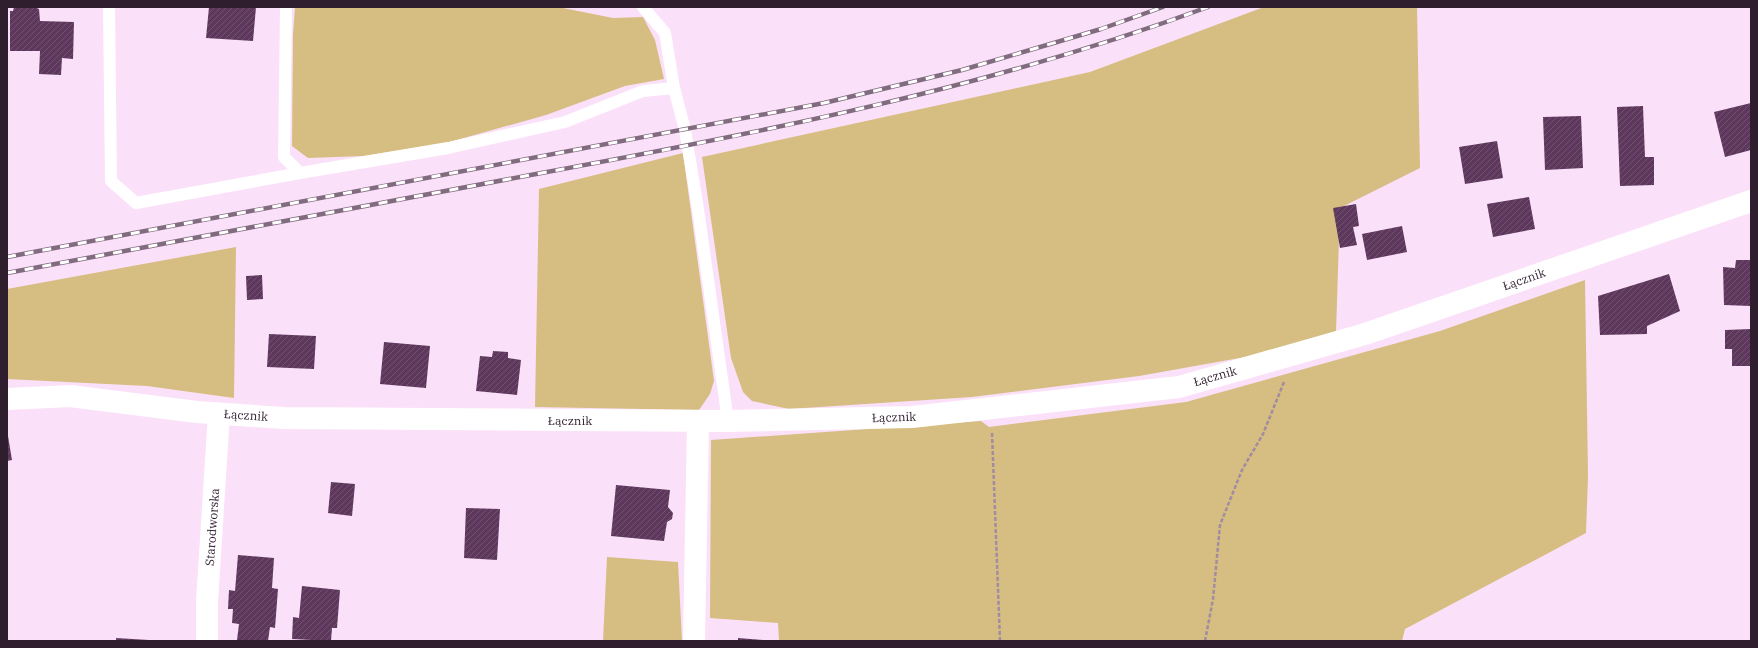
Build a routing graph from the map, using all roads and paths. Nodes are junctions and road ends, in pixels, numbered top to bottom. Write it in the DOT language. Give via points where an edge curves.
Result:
graph roads {
  1 [pos="109,7"];
  2 [pos="286,7"];
  3 [pos="643,7"];
  4 [pos="674,88"];
  5 [pos="300,173"];
  6 [pos="1751,201"];
  7 [pos="1286,356"];
  8 [pos="7,398"];
  9 [pos="991,408"];
  10 [pos="219,414"];
  11 [pos="698,421"];
  12 [pos="728,421"];
  13 [pos="207,641"];
  14 [pos="694,641"];
  15 [pos="1000,641"];
  16 [pos="1205,641"];
  1 -- 5 [label="lane" via="111,181 136,202"];
  2 -- 5 [label="lane" via="284,157"];
  3 -- 4 [label="lane" via="665,33"];
  4 -- 5 [label="lane" via="643,91 558,124 448,148"];
  4 -- 12 [label="lane" via="685,130 698,209"];
  6 -- 7 [label="street, Łącznik" via="1365,334"];
  7 -- 9 [label="street, Łącznik" via="1179,387"];
  7 -- 16 [label="path" via="1284,381 1263,434 1242,470 1220,525 1213,598"];
  8 -- 10 [label="street, Łącznik" via="70,396"];
  9 -- 12 [label="street, Łącznik" via="912,417"];
  9 -- 15 [label="path"];
  10 -- 11 [label="street, Łącznik" via="282,418"];
  10 -- 13 [label="street, Starodworska" via="207,601"];
  11 -- 12 [label="street, Łącznik"];
  11 -- 14 [label="street"];
}
